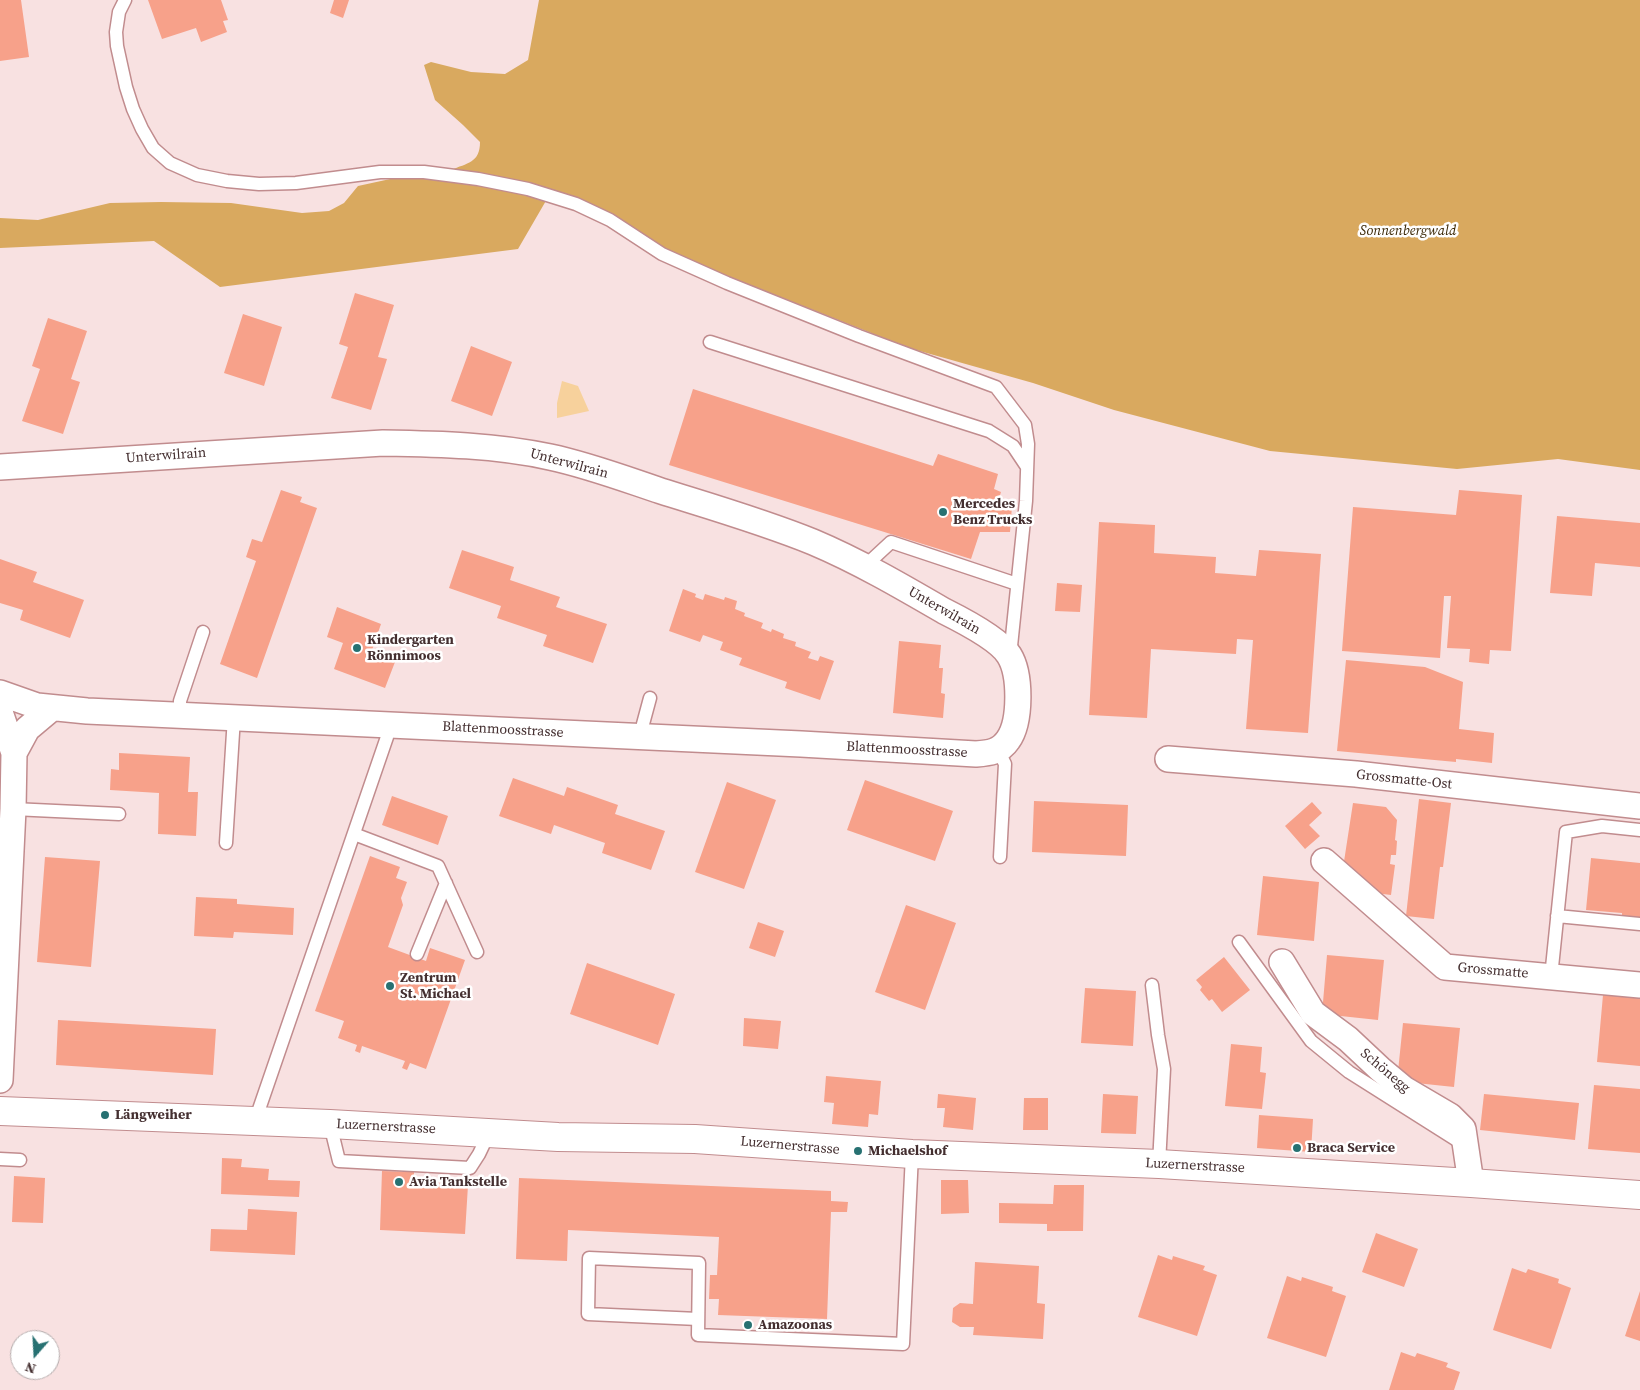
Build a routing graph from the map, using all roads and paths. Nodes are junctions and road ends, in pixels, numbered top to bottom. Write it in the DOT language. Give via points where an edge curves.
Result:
graph roads {
  1 [pos="125,0"];
  2 [pos="710,342"];
  3 [pos="0,467"];
  4 [pos="1027,467"];
  5 [pos="864,567"];
  6 [pos="1017,584"];
  7 [pos="203,632"];
  8 [pos="1010,656"];
  9 [pos="0,693"];
  10 [pos="650,698"];
  11 [pos="52,708"];
  12 [pos="0,712"];
  13 [pos="180,715"];
  14 [pos="234,717"];
  15 [pos="388,725"];
  16 [pos="642,737"];
  17 [pos="1003,745"];
  18 [pos="14,753"];
  19 [pos="1168,759"];
  20 [pos="1640,806"];
  21 [pos="13,809"];
  22 [pos="119,814"];
  23 [pos="1640,830"];
  24 [pos="354,834"];
  25 [pos="226,843"];
  26 [pos="1000,857"];
  27 [pos="1324,861"];
  28 [pos="446,883"];
  29 [pos="4,887"];
  30 [pos="1557,916"];
  31 [pos="1640,924"];
  32 [pos="1240,942"];
  33 [pos="477,952"];
  34 [pos="417,954"];
  35 [pos="1282,962"];
  36 [pos="1551,977"];
  37 [pos="1152,985"];
  38 [pos="1640,985"];
  39 [pos="0,1080"];
  40 [pos="0,1110"];
  41 [pos="255,1121"];
  42 [pos="330,1124"];
  43 [pos="489,1133"];
  44 [pos="1466,1146"];
  45 [pos="912,1154"];
  46 [pos="0,1159"];
  47 [pos="20,1160"];
  48 [pos="1159,1164"];
  49 [pos="1471,1183"];
  50 [pos="1640,1195"];
  51 [pos="698,1319"];
  1 -- 4 [label="lane" via="119,12 116,32 126,87 142,130 153,148 170,163 197,175 259,184 296,183 380,172 424,172 528,189 576,204 610,220 662,254 727,283 996,387 1025,425"];
  2 -- 4 [label="lane" via="989,431 1013,446"];
  3 -- 5 [label="street, Unterwilrain" via="383,443 510,449 552,457 758,522 813,542"];
  4 -- 6 [label="lane"];
  5 -- 6 [label="lane" via="891,542"];
  5 -- 8 [label="street, Unterwilrain" via="977,630"];
  6 -- 8 [label="lane"];
  7 -- 13 [label="lane" via="180,701"];
  8 -- 17 [label="street" via="1016,672 1016,720"];
  9 -- 11 [label="street, Blattenmoosstrasse"];
  10 -- 16 [label="lane"];
  11 -- 13 [label="street, Blattenmoosstrasse"];
  11 -- 18 [label="street" via="27,729"];
  12 -- 18 [label="street"];
  13 -- 14 [label="street, Blattenmoosstrasse"];
  14 -- 15 [label="street, Blattenmoosstrasse"];
  14 -- 25 [label="lane"];
  15 -- 16 [label="street, Blattenmoosstrasse"];
  15 -- 24 [label="lane" via="387,737"];
  16 -- 17 [label="street, Blattenmoosstrasse" via="976,754 989,753"];
  17 -- 26 [label="lane" via="1005,764"];
  18 -- 21 [label="street"];
  19 -- 20 [label="street, Grossmatte-Ost" via="1356,774"];
  21 -- 22 [label="lane"];
  21 -- 29 [label="street"];
  23 -- 30 [label="lane" via="1602,826 1566,832"];
  24 -- 28 [label="lane" via="438,866"];
  24 -- 41 [label="lane"];
  27 -- 36 [label="street, Grossmatte" via="1445,967"];
  28 -- 33 [label="lane"];
  28 -- 34 [label="lane"];
  29 -- 39 [label="street"];
  30 -- 31 [label="lane"];
  30 -- 36 [label="lane"];
  32 -- 44 [label="lane" via="1311,1041 1349,1072"];
  35 -- 44 [label="street, Schönegg" via="1313,1013 1404,1089 1450,1116 1463,1129"];
  36 -- 38 [label="street, Grossmatte"];
  37 -- 48 [label="lane" via="1164,1069"];
  40 -- 41 [label="main road, Luzernerstrasse"];
  41 -- 42 [label="main road, Luzernerstrasse"];
  42 -- 43 [label="main road, Luzernerstrasse"];
  42 -- 43 [label="lane" via="339,1161 470,1168"];
  43 -- 45 [label="main road, Luzernerstrasse" via="747,1142"];
  44 -- 49 [label="street, Schönegg"];
  45 -- 48 [label="main road, Luzernerstrasse"];
  45 -- 51 [label="lane" via="903,1344 698,1335"];
  46 -- 47 [label="lane"];
  48 -- 49 [label="main road, Luzernerstrasse"];
  49 -- 50 [label="main road, Luzernerstrasse"];
  51 -- 51 [label="lane" via="699,1263 590,1258 588,1314"];
}
